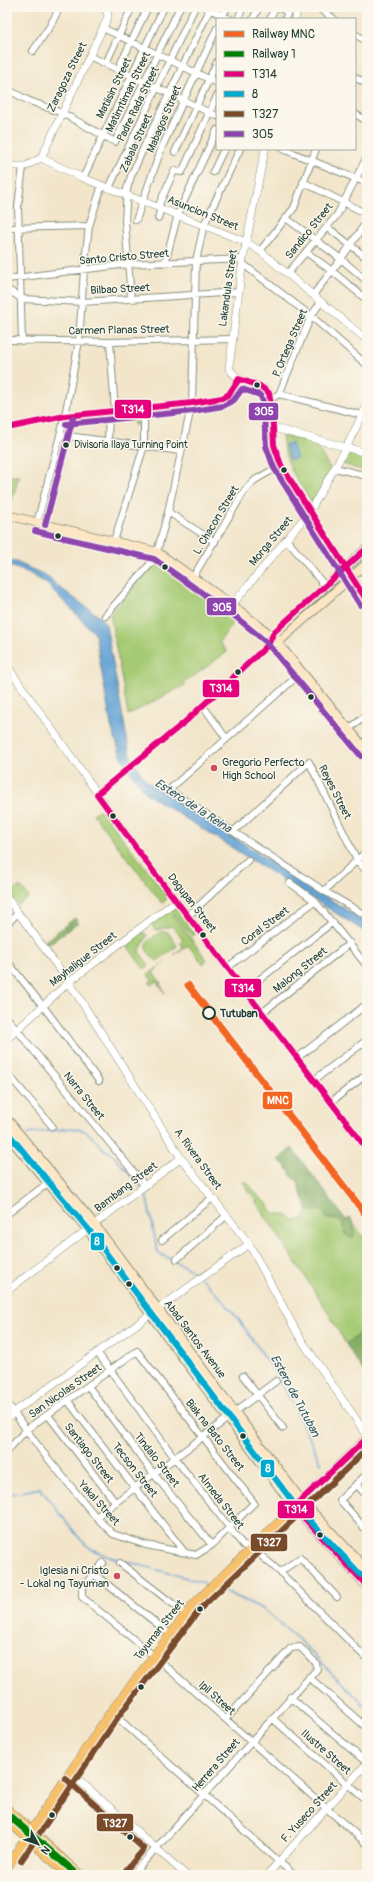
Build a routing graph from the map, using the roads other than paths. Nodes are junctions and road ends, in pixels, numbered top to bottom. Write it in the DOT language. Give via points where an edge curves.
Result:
graph roads {
  1 [pos="60,7"];
  2 [pos="101,7"];
  3 [pos="132,7"];
  4 [pos="148,7"];
  5 [pos="164,7"];
  6 [pos="180,7"];
  7 [pos="195,7"];
  8 [pos="227,7"];
  9 [pos="243,7"];
  10 [pos="259,7"];
  11 [pos="277,7"];
  12 [pos="298,7"];
  13 [pos="317,7"];
  14 [pos="208,8"];
  15 [pos="222,17"];
  16 [pos="238,18"];
  17 [pos="254,18"];
  18 [pos="271,18"];
  19 [pos="285,18"];
  20 [pos="295,18"];
  21 [pos="333,18"];
  22 [pos="103,28"];
  23 [pos="216,30"];
  24 [pos="119,35"];
  25 [pos="356,35"];
  26 [pos="131,42"];
  27 [pos="367,42"];
  28 [pos="144,49"];
  29 [pos="33,51"];
  30 [pos="157,55"];
  31 [pos="89,56"];
  32 [pos="170,60"];
  33 [pos="106,63"];
  34 [pos="216,64"];
  35 [pos="182,67"];
  36 [pos="118,69"];
  37 [pos="196,74"];
  38 [pos="131,75"];
  39 [pos="356,78"];
  40 [pos="209,80"];
  41 [pos="145,82"];
  42 [pos="216,83"];
  43 [pos="367,84"];
  44 [pos="157,88"];
  45 [pos="7,89"];
  46 [pos="170,94"];
  47 [pos="216,98"];
  48 [pos="183,100"];
  49 [pos="196,106"];
  50 [pos="62,113"];
  51 [pos="209,113"];
  52 [pos="356,115"];
  53 [pos="216,116"];
  54 [pos="367,121"];
  55 [pos="216,132"];
  56 [pos="102,135"];
  57 [pos="224,150"];
  58 [pos="240,150"];
  59 [pos="265,150"];
  60 [pos="286,150"];
  61 [pos="316,150"];
  62 [pos="175,152"];
  63 [pos="367,157"];
  64 [pos="41,158"];
  65 [pos="311,160"];
  66 [pos="7,166"];
  67 [pos="23,166"];
  68 [pos="213,172"];
  69 [pos="355,177"];
  70 [pos="83,178"];
  71 [pos="303,182"];
  72 [pos="367,183"];
  73 [pos="106,187"];
  74 [pos="126,195"];
  75 [pos="143,201"];
  76 [pos="344,202"];
  77 [pos="159,208"];
  78 [pos="178,214"];
  79 [pos="367,214"];
  80 [pos="158,218"];
  81 [pos="286,218"];
  82 [pos="136,220"];
  83 [pos="367,221"];
  84 [pos="204,225"];
  85 [pos="89,226"];
  86 [pos="327,226"];
  87 [pos="19,227"];
  88 [pos="7,228"];
  89 [pos="315,240"];
  90 [pos="246,242"];
  91 [pos="352,245"];
  92 [pos="260,251"];
  93 [pos="306,252"];
  94 [pos="367,258"];
  95 [pos="341,259"];
  96 [pos="196,261"];
  97 [pos="243,261"];
  98 [pos="165,263"];
  99 [pos="128,264"];
  100 [pos="84,270"];
  101 [pos="332,271"];
  102 [pos="288,274"];
  103 [pos="20,277"];
  104 [pos="7,278"];
  105 [pos="367,281"];
  106 [pos="7,289"];
  107 [pos="238,292"];
  108 [pos="196,294"];
  109 [pos="314,295"];
  110 [pos="22,299"];
  111 [pos="131,299"];
  112 [pos="367,300"];
  113 [pos="82,302"];
  114 [pos="321,302"];
  115 [pos="311,316"];
  116 [pos="194,339"];
  117 [pos="232,339"];
  118 [pos="7,340"];
  119 [pos="367,340"];
  120 [pos="22,341"];
  121 [pos="79,341"];
  122 [pos="110,342"];
  123 [pos="367,365"];
  124 [pos="239,379"];
  125 [pos="279,394"];
  126 [pos="271,399"];
  127 [pos="192,403"];
  128 [pos="367,405"];
  129 [pos="144,408"];
  130 [pos="112,411"];
  131 [pos="362,415"];
  132 [pos="65,416"];
  133 [pos="7,428"];
  134 [pos="274,428"];
  135 [pos="60,435"];
  136 [pos="108,441"];
  137 [pos="144,446"];
  138 [pos="346,448"];
  139 [pos="181,451"];
  140 [pos="367,453"];
  141 [pos="281,465"];
  142 [pos="335,468"];
  143 [pos="367,476"];
  144 [pos="310,511"];
  145 [pos="168,512"];
  146 [pos="7,515"];
  147 [pos="37,523"];
  148 [pos="286,540"];
  149 [pos="114,541"];
  150 [pos="215,542"];
  151 [pos="367,548"];
  152 [pos="157,552"];
  153 [pos="367,563"];
  154 [pos="346,568"];
  155 [pos="193,577"];
  156 [pos="352,577"];
  157 [pos="325,586"];
  158 [pos="367,601"];
  159 [pos="232,605"];
  160 [pos="105,616"];
  161 [pos="274,639"];
  162 [pos="7,666"];
  163 [pos="302,672"];
  164 [pos="203,706"];
  165 [pos="367,715"];
  166 [pos="349,729"];
  167 [pos="226,738"];
  168 [pos="367,751"];
  169 [pos="97,794"];
  170 [pos="234,831"];
  171 [pos="367,851"];
  172 [pos="248,860"];
  173 [pos="356,860"];
  174 [pos="367,872"];
  175 [pos="290,884"];
  176 [pos="324,891"];
  177 [pos="7,898"];
  178 [pos="176,901"];
  179 [pos="315,901"];
  180 [pos="18,913"];
  181 [pos="189,915"];
  182 [pos="367,916"];
  183 [pos="333,922"];
  184 [pos="7,924"];
  185 [pos="350,943"];
  186 [pos="7,961"];
  187 [pos="367,966"];
  188 [pos="228,967"];
  189 [pos="69,982"];
  190 [pos="246,990"];
  191 [pos="367,1004"];
  192 [pos="43,1006"];
  193 [pos="263,1012"];
  194 [pos="7,1018"];
  195 [pos="17,1030"];
  196 [pos="7,1039"];
  197 [pos="367,1040"];
  198 [pos="297,1058"];
  199 [pos="7,1073"];
  200 [pos="367,1074"];
  201 [pos="314,1080"];
  202 [pos="99,1081"];
  203 [pos="331,1102"];
  204 [pos="7,1119"];
  205 [pos="52,1126"];
  206 [pos="7,1135"];
  207 [pos="366,1147"];
  208 [pos="181,1158"];
  209 [pos="48,1183"];
  210 [pos="143,1188"];
  211 [pos="212,1198"];
  212 [pos="7,1214"];
  213 [pos="226,1216"];
  214 [pos="95,1225"];
  215 [pos="88,1230"];
  216 [pos="162,1240"];
  217 [pos="249,1244"];
  218 [pos="177,1259"];
  219 [pos="7,1291"];
  220 [pos="158,1308"];
  221 [pos="151,1314"];
  222 [pos="137,1351"];
  223 [pos="97,1352"];
  224 [pos="110,1371"];
  225 [pos="243,1376"];
  226 [pos="276,1381"];
  227 [pos="88,1386"];
  228 [pos="258,1394"];
  229 [pos="68,1401"];
  230 [pos="7,1403"];
  231 [pos="236,1411"];
  232 [pos="14,1412"];
  233 [pos="48,1415"];
  234 [pos="228,1418"];
  235 [pos="7,1419"];
  236 [pos="283,1428"];
  237 [pos="27,1429"];
  238 [pos="367,1435"];
  239 [pos="204,1436"];
  240 [pos="367,1438"];
  241 [pos="7,1451"];
  242 [pos="174,1457"];
  243 [pos="153,1473"];
  244 [pos="367,1474"];
  245 [pos="356,1484"];
  246 [pos="135,1487"];
  247 [pos="367,1496"];
  248 [pos="302,1500"];
  249 [pos="115,1502"];
  250 [pos="294,1507"];
  251 [pos="96,1517"];
  252 [pos="229,1528"];
  253 [pos="367,1531"];
  254 [pos="212,1545"];
  255 [pos="251,1549"];
  256 [pos="185,1552"];
  257 [pos="103,1563"];
  258 [pos="120,1563"];
  259 [pos="367,1570"];
  260 [pos="280,1572"];
  261 [pos="94,1574"];
  262 [pos="367,1586"];
  263 [pos="337,1598"];
  264 [pos="186,1614"];
  265 [pos="170,1634"];
  266 [pos="154,1656"];
  267 [pos="367,1658"];
  268 [pos="309,1677"];
  269 [pos="290,1697"];
  270 [pos="111,1712"];
  271 [pos="272,1718"];
  272 [pos="226,1719"];
  273 [pos="367,1728"];
  274 [pos="250,1741"];
  275 [pos="367,1763"];
  276 [pos="70,1772"];
  277 [pos="348,1784"];
  278 [pos="203,1795"];
  279 [pos="367,1801"];
  280 [pos="328,1807"];
  281 [pos="7,1809"];
  282 [pos="7,1820"];
  283 [pos="29,1834"];
  284 [pos="367,1844"];
  285 [pos="155,1848"];
  286 [pos="279,1862"];
  287 [pos="7,1867"];
  288 [pos="69,1875"];
  289 [pos="80,1875"];
  290 [pos="132,1875"];
  291 [pos="186,1875"];
  292 [pos="267,1875"];
  293 [pos="294,1875"];
  1 -- 29 [label="street"];
  2 -- 22 [label="street, Zaragoza Street" via="108,15"];
  3 -- 24 [label="street"];
  4 -- 26 [label="street"];
  5 -- 28 [label="street, Matiisin Street"];
  6 -- 30 [label="street, Matimtiman Street"];
  7 -- 32 [label="street, Padre Rada Street"];
  8 -- 15 [label="street"];
  9 -- 16 [label="street"];
  10 -- 17 [label="street"];
  11 -- 18 [label="street"];
  11 -- 19 [label="street" via="288,12"];
  12 -- 20 [label="street"];
  13 -- 21 [label="street"];
  14 -- 15 [label="street"];
  14 -- 35 [label="street, Zabala Street"];
  22 -- 24 [label="street"];
  22 -- 31 [label="street, Zaragoza Street"];
  23 -- 37 [label="street, Mabagos Street"];
  24 -- 26 [label="street"];
  24 -- 33 [label="street"];
  25 -- 27 [label="street"];
  26 -- 28 [label="street"];
  26 -- 36 [label="street"];
  28 -- 30 [label="street"];
  28 -- 38 [label="street, Matiisin Street"];
  30 -- 32 [label="street"];
  30 -- 41 [label="street, Matimtiman Street"];
  31 -- 33 [label="street"];
  31 -- 50 [label="street, Zaragoza Street"];
  32 -- 35 [label="street"];
  32 -- 44 [label="street, Padre Rada Street"];
  33 -- 36 [label="street"];
  34 -- 40 [label="street"];
  35 -- 37 [label="street"];
  35 -- 46 [label="street, Zabala Street"];
  36 -- 38 [label="street"];
  37 -- 40 [label="street"];
  37 -- 48 [label="street, Mabagos Street"];
  38 -- 41 [label="street"];
  38 -- 56 [label="street, Matiisin Street"];
  39 -- 43 [label="street"];
  40 -- 42 [label="street"];
  40 -- 49 [label="street"];
  41 -- 44 [label="street"];
  41 -- 56 [label="street, Matimtiman Street" via="115,142"];
  44 -- 46 [label="street"];
  44 -- 73 [label="street, Padre Rada Street"];
  45 -- 50 [label="street, Matimtiman Street" via="27,100"];
  46 -- 48 [label="street"];
  46 -- 74 [label="street, Zabala Street" via="131,176"];
  47 -- 51 [label="street"];
  48 -- 49 [label="street"];
  48 -- 75 [label="street, Mabagos Street" via="162,146"];
  49 -- 51 [label="street"];
  49 -- 62 [label="street"];
  50 -- 56 [label="street, Matimtiman Street"];
  50 -- 64 [label="street, Zaragoza Street"];
  51 -- 53 [label="street"];
  51 -- 77 [label="street" via="182,172 174,171"];
  52 -- 54 [label="street"];
  55 -- 78 [label="street"];
  56 -- 70 [label="street, Matiisin Street"];
  57 -- 68 [label="street"];
  58 -- 84 [label="street"];
  59 -- 90 [label="street, Lakandula Street"];
  60 -- 65 [label="street"];
  61 -- 65 [label="street"];
  63 -- 69 [label="street, Sandico Street"];
  64 -- 67 [label="street"];
  64 -- 70 [label="street, Asuncion Street"];
  65 -- 69 [label="street"];
  65 -- 71 [label="street"];
  66 -- 67 [label="street"];
  67 -- 87 [label="street" via="18,206"];
  69 -- 72 [label="street"];
  69 -- 76 [label="street, Sandico Street"];
  70 -- 73 [label="street, Asuncion Street"];
  71 -- 76 [label="street"];
  71 -- 81 [label="street" via="294,208"];
  73 -- 74 [label="street, Asuncion Street"];
  73 -- 85 [label="street, Padre Rada Street"];
  74 -- 75 [label="street, Asuncion Street"];
  74 -- 99 [label="street, Zabala Street"];
  75 -- 77 [label="street, Asuncion Street"];
  75 -- 82 [label="street, Mabagos Street"];
  76 -- 79 [label="street"];
  76 -- 86 [label="street, Sandico Street"];
  77 -- 78 [label="street, Asuncion Street"];
  77 -- 80 [label="street"];
  78 -- 84 [label="street, Asuncion Street"];
  78 -- 98 [label="street"];
  81 -- 89 [label="street"];
  81 -- 92 [label="street"];
  83 -- 91 [label="street"];
  84 -- 90 [label="street, Asuncion Street"];
  84 -- 96 [label="street"];
  85 -- 87 [label="street"];
  85 -- 100 [label="street, Padre Rada Street"];
  86 -- 89 [label="street, Sandico Street"];
  86 -- 91 [label="street"];
  87 -- 88 [label="street"];
  87 -- 103 [label="street"];
  89 -- 93 [label="street, Sandico Street"];
  89 -- 95 [label="street"];
  90 -- 92 [label="street, Asuncion Street"];
  90 -- 97 [label="street, Lakandula Street"];
  91 -- 94 [label="street"];
  91 -- 95 [label="street"];
  92 -- 102 [label="street, Asuncion Street"];
  93 -- 101 [label="street"];
  93 -- 102 [label="street, Sandico Street"];
  95 -- 101 [label="street"];
  95 -- 105 [label="street"];
  96 -- 97 [label="street, Santo Cristo Street"];
  96 -- 98 [label="street, Santo Cristo Street"];
  96 -- 108 [label="street"];
  97 -- 107 [label="street, Lakandula Street"];
  97 -- 115 [label="street"];
  98 -- 99 [label="street, Santo Cristo Street"];
  99 -- 100 [label="street, Santo Cristo Street"];
  99 -- 111 [label="street, Zabala Street"];
  100 -- 103 [label="street, Santo Cristo Street"];
  100 -- 113 [label="street, Padre Rada Street"];
  101 -- 109 [label="street"];
  101 -- 112 [label="street"];
  102 -- 109 [label="street, Asuncion Street"];
  103 -- 104 [label="street, Santo Cristo Street"];
  103 -- 110 [label="street"];
  106 -- 110 [label="street"];
  107 -- 108 [label="street, Bilbao Street"];
  107 -- 117 [label="street, Lakandula Street"];
  108 -- 111 [label="street, Bilbao Street"];
  108 -- 116 [label="street"];
  109 -- 114 [label="street, Asuncion Street"];
  110 -- 113 [label="street, Bilbao Street"];
  110 -- 120 [label="street"];
  111 -- 113 [label="street, Bilbao Street"];
  113 -- 121 [label="street, Padre Rada Street"];
  114 -- 115 [label="street, P. Ortega Street"];
  114 -- 119 [label="street, Asuncion Street"];
  115 -- 123 [label="street"];
  115 -- 125 [label="street, P. Ortega Street"];
  116 -- 117 [label="street, Carmen Planas Street"];
  116 -- 122 [label="street, Carmen Planas Street"];
  116 -- 127 [label="street"];
  117 -- 124 [label="street, Lakandula Street" via="229,368"];
  118 -- 120 [label="street, Carmen Planas Street"];
  120 -- 121 [label="street, Carmen Planas Street"];
  121 -- 122 [label="street, Carmen Planas Street"];
  121 -- 132 [label="street, Padre Rada Street"];
  122 -- 130 [label="street"];
  124 -- 126 [label="street" via="266,389"];
  124 -- 127 [label="street" via="226,397"];
  125 -- 126 [label="street"];
  125 -- 131 [label="street"];
  126 -- 134 [label="street"];
  127 -- 129 [label="street"];
  127 -- 139 [label="street"];
  128 -- 131 [label="street, Morga Street"];
  129 -- 130 [label="street"];
  129 -- 137 [label="street"];
  130 -- 132 [label="street"];
  130 -- 136 [label="street"];
  131 -- 138 [label="street, Morga Street"];
  132 -- 133 [label="street"];
  132 -- 135 [label="street, Padre Rada Street"];
  134 -- 138 [label="street"];
  134 -- 141 [label="street" via="274,444"];
  135 -- 136 [label="street"];
  135 -- 147 [label="street, Padre Rada Street"];
  136 -- 137 [label="street"];
  137 -- 139 [label="street"];
  137 -- 149 [label="street"];
  138 -- 140 [label="street"];
  138 -- 142 [label="street, Morga Street"];
  139 -- 145 [label="street"];
  141 -- 144 [label="street"];
  141 -- 150 [label="street, L. Chacon Street" via="250,485"];
  142 -- 143 [label="street"];
  142 -- 144 [label="street, Morga Street"];
  144 -- 148 [label="street, Morga Street"];
  144 -- 154 [label="street"];
  145 -- 150 [label="street"];
  145 -- 152 [label="street"];
  146 -- 147 [label="main road"];
  147 -- 149 [label="main road"];
  148 -- 157 [label="street"];
  148 -- 159 [label="street, Morga Street"];
  149 -- 152 [label="main road"];
  150 -- 155 [label="street, L. Chacon Street"];
  151 -- 154 [label="main road"];
  152 -- 155 [label="main road"];
  152 -- 160 [label="street" via="152,562"];
  153 -- 156 [label="main road"];
  154 -- 156 [label="main road"];
  154 -- 157 [label="main road"];
  155 -- 159 [label="main road"];
  156 -- 158 [label="main road"];
  156 -- 161 [label="main road" via="283,638"];
  157 -- 161 [label="main road"];
  159 -- 161 [label="main road"];
  161 -- 163 [label="main road"];
  161 -- 164 [label="street"];
  162 -- 169 [label="street, Dagupan Street"];
  163 -- 166 [label="main road"];
  163 -- 167 [label="street"];
  164 -- 167 [label="street"];
  164 -- 169 [label="street"];
  165 -- 166 [label="street"];
  166 -- 168 [label="main road"];
  167 -- 170 [label="street" via="168,790"];
  169 -- 178 [label="street, Dagupan Street"];
  170 -- 173 [label="street, Reyes Street" via="309,762"];
  170 -- 176 [label="street"];
  171 -- 173 [label="street"];
  172 -- 181 [label="street"];
  173 -- 174 [label="street, Reyes Street"];
  173 -- 176 [label="street"];
  175 -- 179 [label="street"];
  176 -- 182 [label="street"];
  177 -- 180 [label="street, A. Rivera Street"];
  178 -- 181 [label="street, Dagupan Street"];
  178 -- 189 [label="street, Mayhaligue Street"];
  179 -- 183 [label="street"];
  179 -- 188 [label="street, Coral Street"];
  180 -- 184 [label="street"];
  180 -- 189 [label="street, A. Rivera Street"];
  181 -- 188 [label="street, Dagupan Street"];
  183 -- 185 [label="street"];
  183 -- 190 [label="street"];
  185 -- 187 [label="street"];
  185 -- 193 [label="street, Malong Street"];
  186 -- 192 [label="street"];
  188 -- 190 [label="street, Dagupan Street"];
  189 -- 192 [label="street, Mayhaligue Street"];
  189 -- 208 [label="street, A. Rivera Street"];
  190 -- 193 [label="street, Dagupan Street"];
  191 -- 198 [label="street"];
  192 -- 195 [label="street, Mayhaligue Street"];
  192 -- 202 [label="street"];
  193 -- 198 [label="street, Dagupan Street"];
  194 -- 195 [label="street, Narra Street"];
  195 -- 196 [label="street, Mayhaligue Street"];
  195 -- 210 [label="street, Narra Street"];
  197 -- 201 [label="street"];
  198 -- 201 [label="street, Dagupan Street"];
  199 -- 205 [label="street"];
  200 -- 203 [label="street"];
  201 -- 203 [label="street, Dagupan Street"];
  203 -- 207 [label="street, Dagupan Street"];
  204 -- 214 [label="main road, Abad Santos Avenue"];
  206 -- 209 [label="main road, Abad Santos Avenue"];
  208 -- 210 [label="street, Bambang Street"];
  208 -- 211 [label="street, A. Rivera Street"];
  209 -- 212 [label="street"];
  209 -- 215 [label="main road, Abad Santos Avenue"];
  210 -- 214 [label="street, Bambang Street"];
  211 -- 213 [label="street, A. Rivera Street"];
  211 -- 216 [label="street"];
  213 -- 217 [label="street, A. Rivera Street"];
  213 -- 218 [label="street"];
  214 -- 215 [label="street, Bambang Street"];
  214 -- 220 [label="main road, Abad Santos Avenue"];
  215 -- 219 [label="street, Bambang Street"];
  215 -- 221 [label="main road, Abad Santos Avenue"];
  217 -- 220 [label="street"];
  217 -- 238 [label="street, A. Rivera Street" via="300,1338"];
  220 -- 221 [label="street"];
  220 -- 231 [label="main road, Abad Santos Avenue"];
  221 -- 223 [label="street"];
  221 -- 234 [label="main road, Abad Santos Avenue"];
  222 -- 224 [label="street, San Nicolas Street"];
  222 -- 239 [label="street, Biak na Bato Street"];
  223 -- 224 [label="street, Almeda Street"];
  223 -- 232 [label="street"];
  224 -- 227 [label="street, San Nicolas Street"];
  224 -- 242 [label="street, Almeda Street"];
  225 -- 228 [label="street"];
  226 -- 228 [label="street"];
  227 -- 229 [label="street, San Nicolas Street"];
  227 -- 243 [label="street, Tindalo Street"];
  228 -- 231 [label="street"];
  228 -- 236 [label="street"];
  229 -- 233 [label="street, San Nicolas Street"];
  229 -- 246 [label="street, Tecson Street"];
  230 -- 232 [label="street, Yakal Street"];
  231 -- 248 [label="main road, Abad Santos Avenue"];
  232 -- 235 [label="street"];
  232 -- 237 [label="street, Yakal Street"];
  233 -- 237 [label="street, San Nicolas Street"];
  233 -- 249 [label="street, Santiago Street"];
  234 -- 239 [label="street"];
  234 -- 250 [label="main road, Abad Santos Avenue"];
  237 -- 241 [label="street, San Nicolas Street"];
  237 -- 251 [label="street, Yakal Street"];
  239 -- 242 [label="street"];
  239 -- 252 [label="street, Biak na Bato Street" via="254,1503"];
  240 -- 248 [label="main road, Tayuman Street"];
  242 -- 243 [label="street"];
  242 -- 252 [label="street, Almeda Street"];
  243 -- 246 [label="street"];
  243 -- 254 [label="street, Tindalo Street"];
  244 -- 245 [label="street"];
  245 -- 247 [label="street"];
  245 -- 253 [label="street" via="340,1500"];
  246 -- 249 [label="street"];
  246 -- 256 [label="street, Tecson Street"];
  248 -- 250 [label="main road, Tayuman Street"];
  248 -- 259 [label="main road, Abad Santos Avenue"];
  249 -- 251 [label="street"];
  250 -- 255 [label="main road, Tayuman Street"];
  250 -- 262 [label="main road, Abad Santos Avenue"];
  251 -- 256 [label="street, Yakal Street" via="117,1536 146,1545"];
  252 -- 254 [label="street, Yakal Street"];
  252 -- 255 [label="street, Almeda Street" via="243,1545"];
  254 -- 256 [label="street, Yakal Street" via="196,1554"];
  255 -- 260 [label="street, Almeda Street"];
  255 -- 264 [label="main road, Tayuman Street" via="204,1593"];
  257 -- 261 [label="street, Ipil Street"];
  258 -- 264 [label="street"];
  260 -- 263 [label="street" via="300,1558"];
  260 -- 267 [label="street, Almeda Street"];
  261 -- 265 [label="street"];
  261 -- 266 [label="street, Ipil Street" via="82,1588 82,1597"];
  264 -- 265 [label="main road, Tayuman Street"];
  265 -- 266 [label="main road, Tayuman Street"];
  266 -- 270 [label="main road, Tayuman Street"];
  266 -- 272 [label="street, Ipil Street"];
  268 -- 269 [label="street, Herrera Street"];
  268 -- 272 [label="street, Herrera Street" via="317,1668 316,1663 300,1647 291,1648"];
  268 -- 273 [label="street"];
  269 -- 271 [label="street, Herrera Street"];
  269 -- 275 [label="street"];
  270 -- 276 [label="main road, Tayuman Street"];
  270 -- 278 [label="street"];
  271 -- 274 [label="street, Herrera Street"];
  271 -- 277 [label="street, Ilustre Street"];
  272 -- 274 [label="street, Ipil Street"];
  274 -- 278 [label="street, Herrera Street"];
  274 -- 280 [label="street, Ipil Street"];
  275 -- 277 [label="street, F. Yuseco Street"];
  276 -- 283 [label="main road, Tayuman Street"];
  276 -- 285 [label="street"];
  277 -- 279 [label="street, Ilustre Street"];
  277 -- 280 [label="street, F. Yuseco Street"];
  278 -- 285 [label="street, Herrera Street"];
  278 -- 286 [label="street"];
  280 -- 284 [label="street, Ipil Street"];
  280 -- 286 [label="street, F. Yuseco Street"];
  281 -- 283 [label="main road"];
  282 -- 283 [label="main road"];
  283 -- 287 [label="main road, Tayuman Street"];
  283 -- 288 [label="main road"];
  283 -- 289 [label="main road"];
  285 -- 290 [label="street, Herrera Street"];
  285 -- 291 [label="street"];
  286 -- 292 [label="street, F. Yuseco Street"];
  286 -- 293 [label="street"];
}
